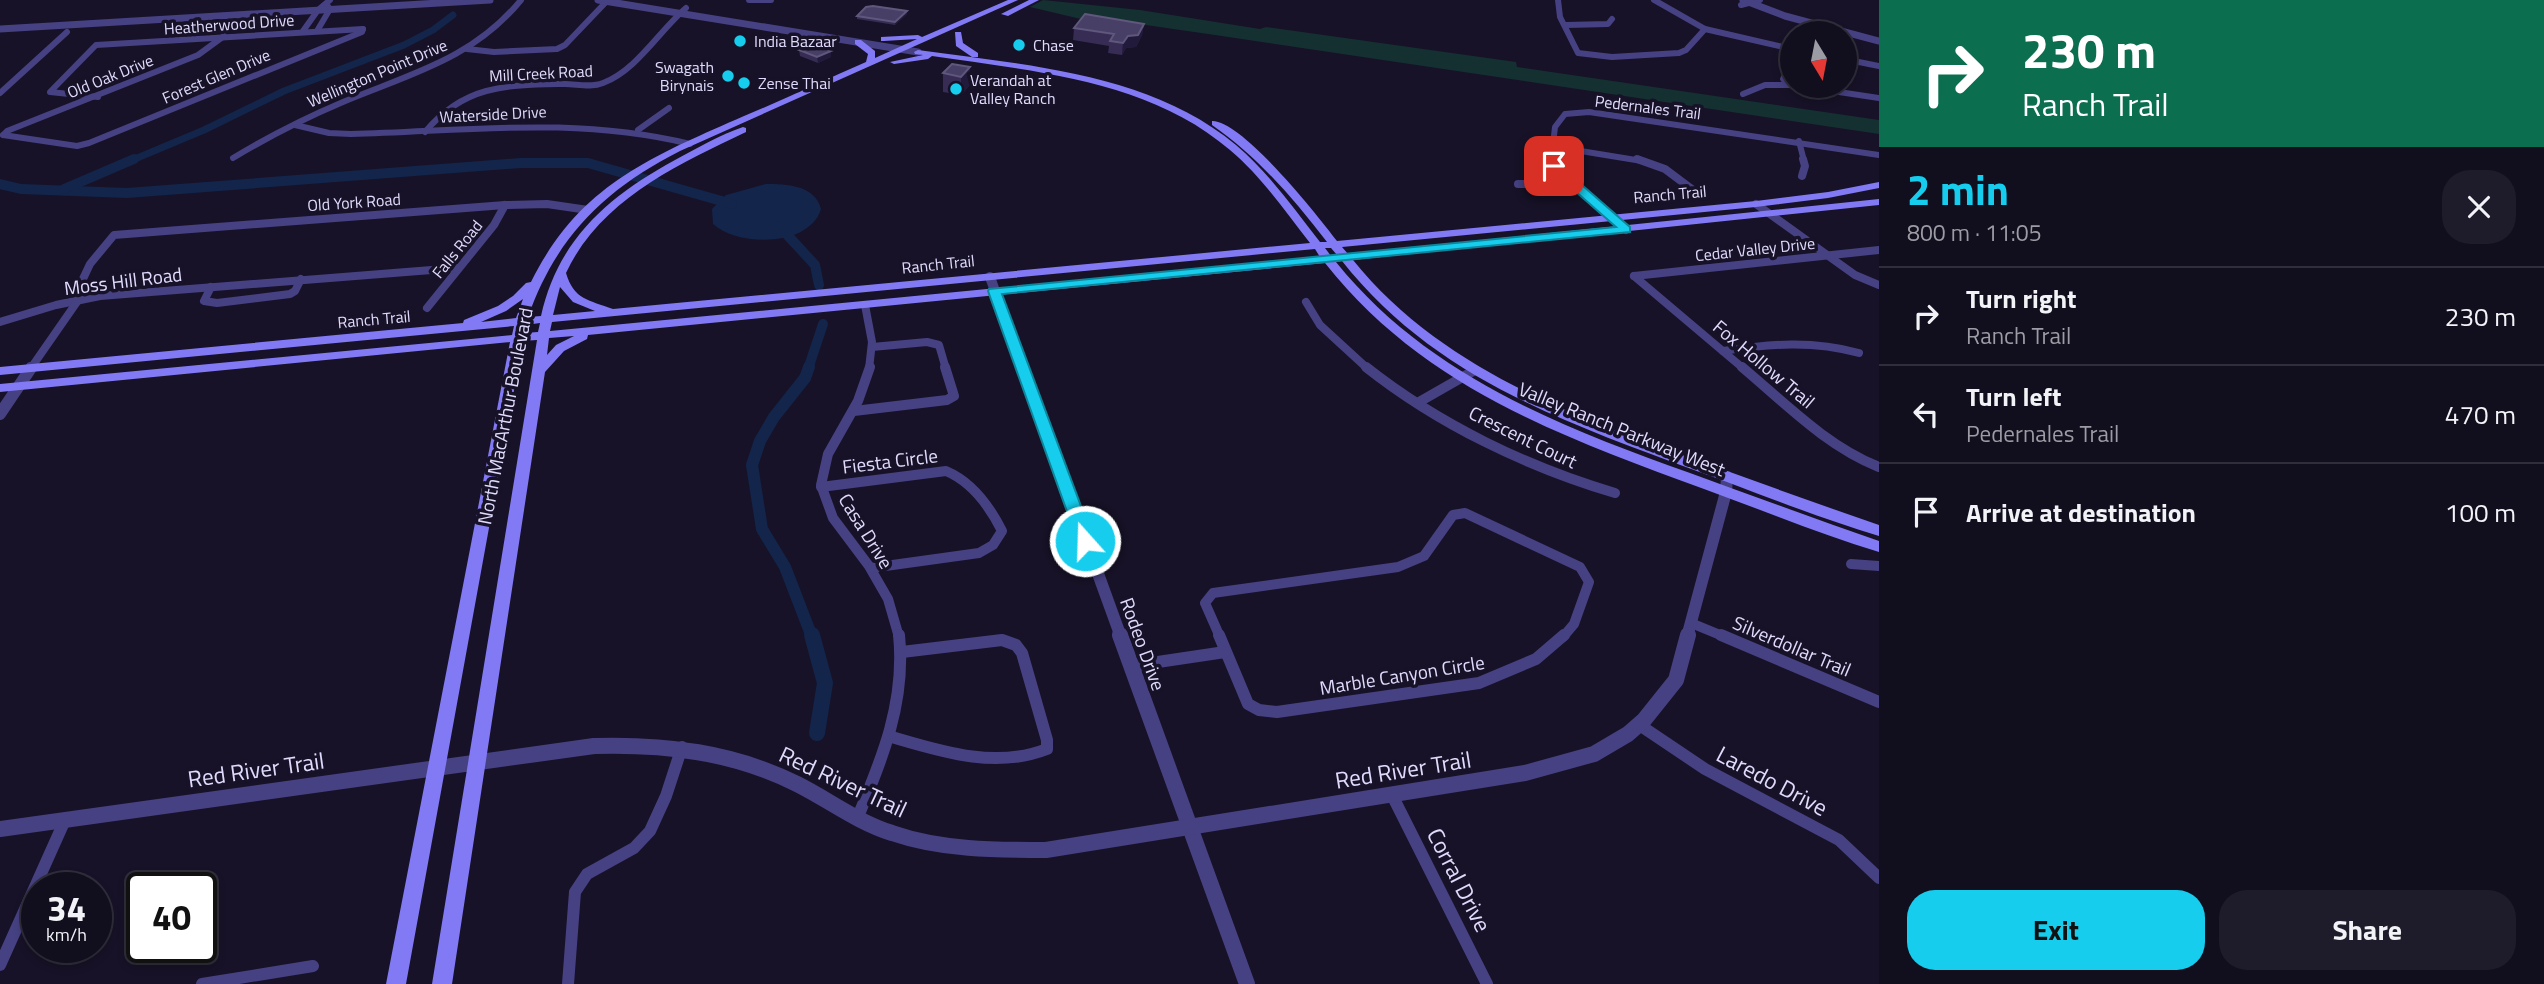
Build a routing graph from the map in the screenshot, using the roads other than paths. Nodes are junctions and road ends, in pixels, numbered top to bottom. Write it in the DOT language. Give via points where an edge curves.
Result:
graph roads {
  1 [pos="398,0"];
  2 [pos="490,0"];
  3 [pos="521,0"];
  4 [pos="598,0"];
  5 [pos="640,0"];
  6 [pos="749,0"];
  7 [pos="771,0"];
  8 [pos="1014,0"];
  9 [pos="1035,0"];
  10 [pos="1558,0"];
  11 [pos="1654,0"];
  12 [pos="1732,0"];
  13 [pos="1759,0"];
  14 [pos="607,1"];
  15 [pos="1745,2"];
  16 [pos="329,4"];
  17 [pos="318,10"];
  18 [pos="683,10"];
  19 [pos="163,17"];
  20 [pos="1612,19"];
  21 [pos="323,20"];
  22 [pos="36,21"];
  23 [pos="1796,21"];
  24 [pos="310,22"];
  25 [pos="0,23"];
  26 [pos="783,23"];
  27 [pos="1566,25"];
  28 [pos="30,27"];
  29 [pos="775,28"];
  30 [pos="0,29"];
  31 [pos="363,29"];
  32 [pos="1705,29"];
  33 [pos="303,31"];
  34 [pos="317,31"];
  35 [pos="67,32"];
  36 [pos="937,34"];
  37 [pos="958,34"];
  38 [pos="224,36"];
  39 [pos="884,39"];
  40 [pos="1857,39"];
  41 [pos="858,42"];
  42 [pos="1879,43"];
  43 [pos="1780,46"];
  44 [pos="928,47"];
  45 [pos="915,48"];
  46 [pos="901,49"];
  47 [pos="467,50"];
  48 [pos="975,55"];
  49 [pos="943,56"];
  50 [pos="894,62"];
  51 [pos="1857,62"];
  52 [pos="870,63"];
  53 [pos="1879,66"];
  54 [pos="1101,81"];
  55 [pos="1780,86"];
  56 [pos="0,93"];
  57 [pos="1743,94"];
  58 [pos="1857,95"];
  59 [pos="98,97"];
  60 [pos="1879,98"];
  61 [pos="783,102"];
  62 [pos="669,108"];
  63 [pos="795,108"];
  64 [pos="295,125"];
  65 [pos="638,130"];
  66 [pos="425,132"];
  67 [pos="3,135"];
  68 [pos="1241,140"];
  69 [pos="1799,141"];
  70 [pos="1228,143"];
  71 [pos="690,144"];
  72 [pos="1550,146"];
  73 [pos="1879,156"];
  74 [pos="233,158"];
  75 [pos="1802,176"];
  76 [pos="1518,184"];
  77 [pos="1572,184"];
  78 [pos="1879,185"];
  79 [pos="1693,190"];
  80 [pos="1879,202"];
  81 [pos="1756,204"];
  82 [pos="505,205"];
  83 [pos="588,210"];
  84 [pos="1770,214"];
  85 [pos="1609,217"];
  86 [pos="1303,228"];
  87 [pos="1323,229"];
  88 [pos="1489,229"];
  89 [pos="1626,230"];
  90 [pos="1370,240"];
  91 [pos="1335,244"];
  92 [pos="1318,245"];
  93 [pos="1278,249"];
  94 [pos="1429,249"];
  95 [pos="1879,250"];
  96 [pos="1826,255"];
  97 [pos="1345,257"];
  98 [pos="1328,258"];
  99 [pos="457,268"];
  100 [pos="539,272"];
  101 [pos="559,273"];
  102 [pos="990,276"];
  103 [pos="1634,276"];
  104 [pos="301,279"];
  105 [pos="1879,285"];
  106 [pos="211,288"];
  107 [pos="994,291"];
  108 [pos="79,299"];
  109 [pos="768,299"];
  110 [pos="1306,302"];
  111 [pos="865,305"];
  112 [pos="427,308"];
  113 [pos="617,313"];
  114 [pos="769,314"];
  115 [pos="548,320"];
  116 [pos="0,322"];
  117 [pos="520,323"];
  118 [pos="614,329"];
  119 [pos="439,330"];
  120 [pos="545,335"];
  121 [pos="517,339"];
  122 [pos="296,343"];
  123 [pos="458,344"];
  124 [pos="873,347"];
  125 [pos="1724,351"];
  126 [pos="1859,353"];
  127 [pos="287,361"];
  128 [pos="32,368"];
  129 [pos="513,370"];
  130 [pos="539,371"];
  131 [pos="0,372"];
  132 [pos="1468,374"];
  133 [pos="19,386"];
  134 [pos="0,388"];
  135 [pos="1419,402"];
  136 [pos="854,411"];
  137 [pos="0,414"];
  138 [pos="1879,467"];
  139 [pos="1726,484"];
  140 [pos="821,486"];
  141 [pos="1615,493"];
  142 [pos="1879,531"];
  143 [pos="1879,547"];
  144 [pos="1851,564"];
  145 [pos="1879,566"];
  146 [pos="871,568"];
  147 [pos="1691,623"];
  148 [pos="902,652"];
  149 [pos="1225,652"];
  150 [pos="1131,666"];
  151 [pos="1879,702"];
  152 [pos="1641,726"];
  153 [pos="891,737"];
  154 [pos="682,747"];
  155 [pos="476,762"];
  156 [pos="437,767"];
  157 [pos="1392,795"];
  158 [pos="839,810"];
  159 [pos="857,819"];
  160 [pos="65,820"];
  161 [pos="1190,828"];
  162 [pos="0,829"];
  163 [pos="1879,878"];
  164 [pos="0,965"];
  165 [pos="313,966"];
  166 [pos="202,984"];
  167 [pos="396,984"];
  168 [pos="442,984"];
  169 [pos="568,984"];
  170 [pos="1247,984"];
  171 [pos="1487,984"];
  1 -- 16 [label="street"];
  2 -- 16 [label="street"];
  3 -- 47 [label="street, Wellington Point Drive" via="503,23"];
  4 -- 14 [label="street"];
  5 -- 18 [label="street"];
  6 -- 7 [label="street"];
  8 -- 36 [label="main road, North MacArthur Boulevard"];
  9 -- 37 [label="main road, North MacArthur Boulevard"];
  10 -- 27 [label="street"];
  11 -- 32 [label="street"];
  12 -- 15 [label="street"];
  13 -- 15 [label="street"];
  14 -- 18 [label="street"];
  14 -- 47 [label="street" via="557,49"];
  15 -- 23 [label="street"];
  15 -- 42 [label="street"];
  16 -- 17 [label="street"];
  16 -- 19 [label="street"];
  16 -- 21 [label="street"];
  17 -- 19 [label="street"];
  17 -- 24 [label="street"];
  18 -- 26 [label="street"];
  18 -- 29 [label="street"];
  18 -- 66 [label="street, Mill Creek Road" via="604,83 484,90 450,104"];
  19 -- 22 [label="street"];
  19 -- 28 [label="street"];
  20 -- 27 [label="street" via="1599,26"];
  21 -- 24 [label="street"];
  21 -- 34 [label="street"];
  22 -- 25 [label="street"];
  22 -- 28 [label="street"];
  24 -- 33 [label="street"];
  26 -- 29 [label="street"];
  26 -- 39 [label="street"];
  27 -- 32 [label="street" via="1578,53 1612,57 1679,53"];
  28 -- 30 [label="street"];
  29 -- 41 [label="street"];
  31 -- 34 [label="street, Heatherwood Drive"];
  31 -- 67 [label="street, Forest Glen Drive" via="103,139 76,146"];
  32 -- 43 [label="street"];
  33 -- 34 [label="street, Heatherwood Drive"];
  33 -- 38 [label="street, Heatherwood Drive"];
  35 -- 56 [label="street"];
  36 -- 39 [label="main road"];
  36 -- 45 [label="main road, North MacArthur Boulevard"];
  37 -- 44 [label="main road, North MacArthur Boulevard"];
  37 -- 48 [label="main road" via="959,44"];
  38 -- 59 [label="street, Old Oak Drive" via="198,55"];
  38 -- 59 [label="street, Heatherwood Drive" via="96,45 50,92"];
  39 -- 45 [label="street"];
  40 -- 42 [label="street"];
  41 -- 46 [label="street"];
  41 -- 52 [label="main road" via="872,53"];
  44 -- 45 [label="main road, North MacArthur Boulevard"];
  44 -- 48 [label="main road, Valley Ranch Parkway West"];
  45 -- 46 [label="main road, North MacArthur Boulevard"];
  45 -- 49 [label="main road, Valley Ranch Parkway West"];
  45 -- 50 [label="main road, North MacArthur Boulevard"];
  46 -- 52 [label="main road, North MacArthur Boulevard"];
  47 -- 64 [label="street, Wellington Point Drive"];
  48 -- 54 [label="main road, Valley Ranch Parkway West"];
  49 -- 50 [label="main road"];
  49 -- 54 [label="main road, Valley Ranch Parkway West"];
  50 -- 63 [label="main road, North MacArthur Boulevard"];
  51 -- 53 [label="street"];
  52 -- 61 [label="main road, North MacArthur Boulevard"];
  54 -- 68 [label="main road, Valley Ranch Parkway West" via="1180,104"];
  54 -- 70 [label="main road, Valley Ranch Parkway West" via="1184,114"];
  55 -- 57 [label="street"];
  58 -- 60 [label="street"];
  59 -- 67 [label="street, Old Oak Drive"];
  61 -- 63 [label="main road"];
  61 -- 71 [label="main road, North MacArthur Boulevard"];
  62 -- 65 [label="street"];
  63 -- 101 [label="main road, North MacArthur Boulevard" via="668,167 632,190 588,231"];
  64 -- 66 [label="street, Waterside Drive" via="329,133"];
  64 -- 74 [label="street, Wellington Point Drive"];
  65 -- 66 [label="street, Waterside Drive" via="567,125"];
  65 -- 71 [label="street, Waterside Drive"];
  68 -- 70 [label="main road"];
  68 -- 87 [label="main road, Valley Ranch Parkway West"];
  69 -- 72 [label="street, Pedernales Trail" via="1589,112 1565,114 1555,127"];
  69 -- 73 [label="street, Pedernales Trail"];
  69 -- 75 [label="street" via="1805,166"];
  70 -- 86 [label="main road, Valley Ranch Parkway West"];
  71 -- 83 [label="main road, North MacArthur Boulevard" via="614,186"];
  72 -- 77 [label="street" via="1550,160"];
  72 -- 79 [label="street" via="1633,158 1665,169"];
  76 -- 77 [label="street"];
  77 -- 85 [label="street"];
  78 -- 81 [label="main road, Ranch Trail"];
  80 -- 84 [label="main road, Ranch Trail"];
  81 -- 84 [label="street"];
  81 -- 85 [label="main road, Ranch Trail"];
  82 -- 83 [label="street, Old York Road" via="547,204"];
  82 -- 99 [label="street, Falls Road"];
  82 -- 108 [label="street, Old York Road" via="123,233 114,235 84,275"];
  83 -- 100 [label="main road, North MacArthur Boulevard"];
  84 -- 89 [label="main road, Ranch Trail"];
  84 -- 96 [label="street"];
  85 -- 88 [label="main road, Ranch Trail"];
  85 -- 89 [label="street"];
  86 -- 92 [label="main road, Valley Ranch Parkway West"];
  86 -- 93 [label="main road"];
  87 -- 90 [label="main road"];
  87 -- 91 [label="main road, Valley Ranch Parkway West"];
  88 -- 90 [label="main road, Ranch Trail"];
  88 -- 94 [label="main road" via="1490,234 1474,240"];
  89 -- 94 [label="main road, Ranch Trail"];
  90 -- 91 [label="main road, Ranch Trail"];
  91 -- 92 [label="main road, Ranch Trail"];
  91 -- 97 [label="main road, Valley Ranch Parkway West"];
  92 -- 93 [label="main road, Ranch Trail"];
  92 -- 98 [label="main road, Valley Ranch Parkway West"];
  93 -- 102 [label="main road, Ranch Trail"];
  94 -- 97 [label="main road, Ranch Trail"];
  95 -- 96 [label="street, Cedar Valley Drive"];
  96 -- 103 [label="street, Cedar Valley Drive"];
  96 -- 105 [label="street"];
  97 -- 98 [label="main road, Ranch Trail"];
  97 -- 132 [label="main road, Valley Ranch Parkway West" via="1402,319"];
  98 -- 107 [label="main road, Ranch Trail"];
  98 -- 132 [label="main road, Valley Ranch Parkway West" via="1385,322"];
  99 -- 104 [label="street, Moss Hill Road"];
  99 -- 112 [label="street, Falls Road"];
  100 -- 117 [label="main road, North MacArthur Boulevard"];
  100 -- 119 [label="main road" via="525,292 504,307"];
  101 -- 113 [label="main road" via="570,297"];
  101 -- 115 [label="main road, North MacArthur Boulevard"];
  102 -- 107 [label="street, Rodeo Drive"];
  102 -- 109 [label="main road, Ranch Trail"];
  103 -- 125 [label="street, Fox Hollow Trail"];
  104 -- 106 [label="street, Moss Hill Road"];
  104 -- 106 [label="street, Moss Hill Road" via="295,291 286,295 217,303 204,301"];
  106 -- 108 [label="street, Moss Hill Road"];
  107 -- 111 [label="main road, Ranch Trail"];
  107 -- 150 [label="street, Rodeo Drive"];
  108 -- 116 [label="street, Moss Hill Road"];
  108 -- 128 [label="street"];
  109 -- 113 [label="main road, Ranch Trail"];
  109 -- 114 [label="main road"];
  110 -- 135 [label="street, Crescent Court" via="1349,353"];
  111 -- 114 [label="main road, Ranch Trail"];
  111 -- 124 [label="street, Casa Drive"];
  113 -- 115 [label="main road, Ranch Trail"];
  114 -- 118 [label="main road, Ranch Trail"];
  115 -- 117 [label="main road, Ranch Trail"];
  115 -- 120 [label="main road, North MacArthur Boulevard"];
  117 -- 119 [label="main road, Ranch Trail"];
  117 -- 121 [label="main road, North MacArthur Boulevard"];
  118 -- 120 [label="main road, Ranch Trail"];
  118 -- 130 [label="main road" via="572,340"];
  119 -- 122 [label="main road, Ranch Trail"];
  120 -- 121 [label="main road, Ranch Trail"];
  120 -- 130 [label="main road, North MacArthur Boulevard"];
  121 -- 123 [label="main road, Ranch Trail"];
  121 -- 129 [label="main road, North MacArthur Boulevard"];
  122 -- 127 [label="main road"];
  122 -- 128 [label="main road, Ranch Trail"];
  123 -- 127 [label="main road, Ranch Trail"];
  123 -- 129 [label="main road" via="495,347 509,358"];
  124 -- 136 [label="street, Casa Drive"];
  124 -- 136 [label="street" via="939,345 954,396"];
  125 -- 126 [label="street" via="1796,340"];
  125 -- 138 [label="street, Fox Hollow Trail" via="1834,444"];
  127 -- 133 [label="main road, Ranch Trail"];
  128 -- 131 [label="main road, Ranch Trail"];
  128 -- 133 [label="street"];
  129 -- 156 [label="main road, North MacArthur Boulevard"];
  130 -- 155 [label="main road, North MacArthur Boulevard"];
  132 -- 135 [label="street, Crescent Court"];
  132 -- 139 [label="main road, Valley Ranch Parkway West" via="1497,399 1553,426"];
  133 -- 134 [label="main road, Ranch Trail"];
  133 -- 137 [label="street"];
  135 -- 141 [label="street, Crescent Court" via="1528,461 1583,485"];
  136 -- 140 [label="street, Casa Drive" via="822,463"];
  139 -- 142 [label="main road, Valley Ranch Parkway West"];
  139 -- 143 [label="main road, Valley Ranch Parkway West"];
  139 -- 147 [label="street, Red River Trail"];
  140 -- 146 [label="street, Casa Drive" via="829,510"];
  140 -- 146 [label="street, Fiesta Circle" via="946,471 956,474 996,517 1002,531 993,545 979,553"];
  144 -- 145 [label="street"];
  146 -- 148 [label="street, Casa Drive" via="895,620"];
  147 -- 151 [label="street, Silverdollar Trail"];
  147 -- 152 [label="street, Red River Trail" via="1676,680"];
  148 -- 153 [label="street, Casa Drive" via="902,687"];
  148 -- 153 [label="street" via="1002,640 1016,645 1047,749 1033,757 948,754"];
  149 -- 149 [label="street, Marble Canyon Circle" via="1248,704 1268,711 1479,684 1536,659 1557,644 1574,624 1589,582 1580,567 1475,517 1453,515 1424,555 1398,567 1213,593 1205,603"];
  149 -- 150 [label="street"];
  150 -- 161 [label="street, Rodeo Drive"];
  152 -- 157 [label="street, Red River Trail" via="1602,752 1567,764"];
  152 -- 163 [label="street, Laredo Drive" via="1705,769 1839,840"];
  153 -- 159 [label="street, Casa Drive"];
  154 -- 155 [label="street, Red River Trail" via="594,746"];
  154 -- 158 [label="street, Red River Trail" via="747,763 798,784"];
  154 -- 169 [label="street" via="664,805 641,844 621,859 599,866 575,892"];
  155 -- 156 [label="street, Red River Trail"];
  155 -- 168 [label="main road, North MacArthur Boulevard"];
  156 -- 160 [label="street, Red River Trail"];
  156 -- 167 [label="main road, North MacArthur Boulevard"];
  157 -- 161 [label="street, Red River Trail"];
  157 -- 171 [label="street, Corral Drive"];
  158 -- 159 [label="street, Red River Trail"];
  159 -- 161 [label="street, Red River Trail" via="913,839 1012,850 1046,850"];
  160 -- 162 [label="street, Red River Trail"];
  160 -- 164 [label="street"];
  161 -- 170 [label="street, Rodeo Drive"];
  165 -- 166 [label="street"];
}
